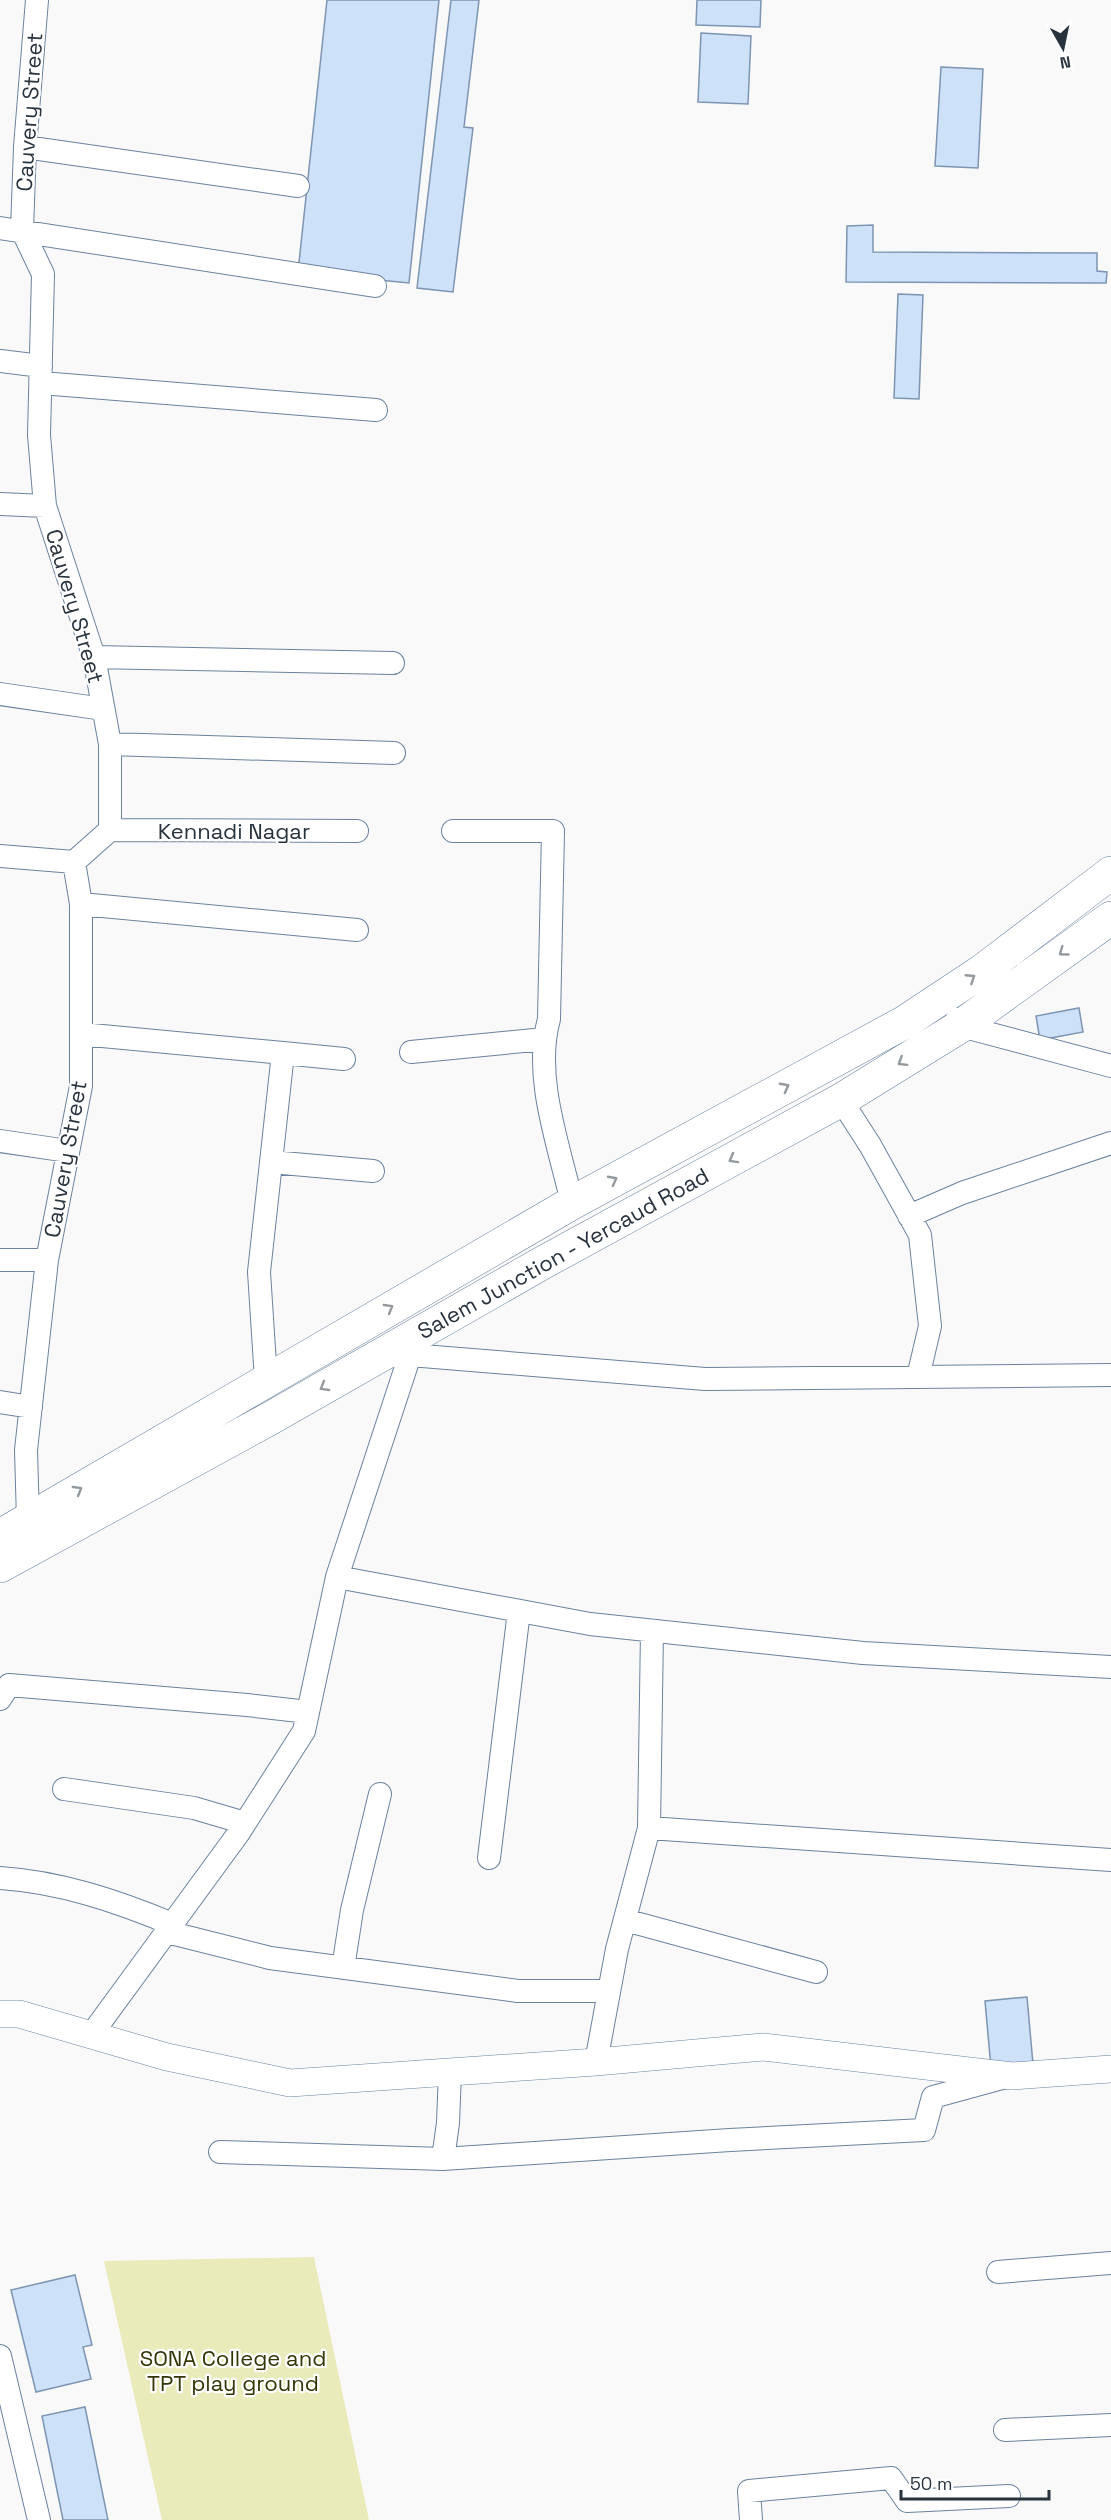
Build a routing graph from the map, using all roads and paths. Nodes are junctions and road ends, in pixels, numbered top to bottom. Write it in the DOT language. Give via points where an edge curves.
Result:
graph roads {
  1 [pos="37,0"];
  2 [pos="25,147"];
  3 [pos="298,186"];
  4 [pos="11,229"];
  5 [pos="375,286"];
  6 [pos="0,361"];
  7 [pos="41,375"];
  8 [pos="376,410"];
  9 [pos="0,504"];
  10 [pos="45,506"];
  11 [pos="93,657"];
  12 [pos="393,663"];
  13 [pos="0,694"];
  14 [pos="103,709"];
  15 [pos="110,744"];
  16 [pos="394,753"];
  17 [pos="110,830"];
  18 [pos="357,831"];
  19 [pos="453,831"];
  20 [pos="0,856"];
  21 [pos="74,862"];
  22 [pos="1111,873"];
  23 [pos="81,904"];
  24 [pos="1111,918"];
  25 [pos="357,930"];
  26 [pos="944,996"];
  27 [pos="961,1026"];
  28 [pos="81,1034"];
  29 [pos="544,1039"];
  30 [pos="411,1052"];
  31 [pos="283,1053"];
  32 [pos="344,1059"];
  33 [pos="1111,1067"];
  34 [pos="841,1100"];
  35 [pos="0,1141"];
  36 [pos="1111,1143"];
  37 [pos="68,1151"];
  38 [pos="271,1162"];
  39 [pos="373,1171"];
  40 [pos="572,1203"];
  41 [pos="909,1216"];
  42 [pos="0,1260"];
  43 [pos="47,1260"];
  44 [pos="360,1325"];
  45 [pos="410,1355"];
  46 [pos="371,1360"];
  47 [pos="1111,1375"];
  48 [pos="918,1377"];
  49 [pos="266,1380"];
  50 [pos="0,1402"];
  51 [pos="31,1407"];
  52 [pos="28,1520"];
  53 [pos="0,1536"];
  54 [pos="0,1566"];
  55 [pos="338,1577"];
  56 [pos="519,1611"];
  57 [pos="652,1631"];
  58 [pos="1111,1667"];
  59 [pos="0,1699"];
  60 [pos="308,1712"];
  61 [pos="64,1789"];
  62 [pos="380,1794"];
  63 [pos="245,1823"];
  64 [pos="649,1828"];
  65 [pos="489,1858"];
  66 [pos="1111,1860"];
  67 [pos="0,1878"];
  68 [pos="625,1920"];
  69 [pos="170,1928"];
  70 [pos="343,1968"];
  71 [pos="816,1972"];
  72 [pos="609,1991"];
  73 [pos="0,2014"];
  74 [pos="91,2035"];
  75 [pos="596,2062"];
  76 [pos="1111,2069"];
  77 [pos="450,2072"];
  78 [pos="1012,2076"];
  79 [pos="220,2152"];
  80 [pos="443,2159"];
  81 [pos="1111,2263"];
  82 [pos="998,2272"];
  83 [pos="0,2356"];
  84 [pos="1111,2425"];
  85 [pos="1005,2430"];
  86 [pos="1009,2496"];
  87 [pos="39,2520"];
  88 [pos="751,2520"];
  1 -- 2 [label="street, Cauvery Street"];
  2 -- 3 [label="street"];
  2 -- 4 [label="street, Cauvery Street"];
  4 -- 5 [label="street"];
  4 -- 7 [label="street, Cauvery Street" via="43,274"];
  6 -- 7 [label="street"];
  7 -- 8 [label="street"];
  7 -- 10 [label="street, Cauvery Street" via="39,435"];
  9 -- 10 [label="street"];
  10 -- 11 [label="street, Cauvery Street"];
  11 -- 12 [label="street"];
  11 -- 14 [label="street, Cauvery Street"];
  13 -- 14 [label="street"];
  14 -- 15 [label="street, Cauvery Street"];
  15 -- 16 [label="street"];
  15 -- 17 [label="street, Cauvery Street"];
  17 -- 18 [label="street, Kennadi Nagar"];
  17 -- 21 [label="street"];
  19 -- 29 [label="street" via="553,831 549,1019"];
  20 -- 21 [label="street"];
  21 -- 23 [label="street, Cauvery Street"];
  26 -- 22 [label="main road, one-way"];
  23 -- 25 [label="street"];
  23 -- 28 [label="street, Cauvery Street"];
  24 -- 27 [label="main road, Salem Junction - Yercaud Road, one-way"];
  26 -- 27 [label="street"];
  40 -- 26 [label="main road, one-way" via="906,1022"];
  27 -- 33 [label="street"];
  27 -- 34 [label="main road, Salem Junction - Yercaud Road, one-way"];
  28 -- 31 [label="street"];
  28 -- 37 [label="street, Cauvery Street" via="81,1086"];
  29 -- 30 [label="street"];
  29 -- 40 [label="street" via="547,1094"];
  31 -- 32 [label="street"];
  31 -- 38 [label="street"];
  34 -- 41 [label="street"];
  34 -- 46 [label="main road, Salem Junction - Yercaud Road, one-way"];
  35 -- 37 [label="street"];
  36 -- 41 [label="street" via="963,1193"];
  37 -- 43 [label="street, Cauvery Street"];
  38 -- 39 [label="street"];
  38 -- 49 [label="street" via="259,1272"];
  44 -- 40 [label="main road, one-way"];
  41 -- 48 [label="street" via="920,1235 930,1326"];
  42 -- 43 [label="street"];
  43 -- 51 [label="street, Cauvery Street"];
  44 -- 46 [label="main road"];
  44 -- 49 [label="main road"];
  45 -- 46 [label="street"];
  45 -- 48 [label="street" via="705,1379"];
  45 -- 55 [label="street"];
  46 -- 54 [label="main road, Salem Junction - Yercaud Road, one-way"];
  47 -- 48 [label="street"];
  52 -- 49 [label="main road, one-way"];
  50 -- 51 [label="street"];
  51 -- 52 [label="street, Cauvery Street" via="26,1450"];
  52 -- 53 [label="main road"];
  55 -- 56 [label="street"];
  55 -- 60 [label="street"];
  56 -- 57 [label="street"];
  56 -- 65 [label="street"];
  57 -- 58 [label="street" via="863,1653"];
  57 -- 64 [label="street"];
  59 -- 60 [label="street" via="9,1685"];
  60 -- 63 [label="street" via="304,1731"];
  61 -- 63 [label="street" via="194,1808"];
  62 -- 70 [label="street" via="352,1910"];
  63 -- 69 [label="street"];
  64 -- 66 [label="street"];
  64 -- 68 [label="street"];
  67 -- 69 [label="street" via="31,1880 118,1902"];
  68 -- 71 [label="street"];
  68 -- 72 [label="street"];
  69 -- 70 [label="street" via="270,1958"];
  69 -- 74 [label="street"];
  70 -- 72 [label="street" via="518,1991"];
  72 -- 75 [label="street"];
  73 -- 74 [label="street" via="19,2014"];
  74 -- 77 [label="street" via="167,2057 290,2083"];
  75 -- 77 [label="street"];
  75 -- 78 [label="street" via="763,2047"];
  76 -- 78 [label="street"];
  77 -- 80 [label="street"];
  78 -- 80 [label="street" via="933,2097 924,2130"];
  79 -- 80 [label="street"];
  81 -- 82 [label="street"];
  83 -- 87 [label="street"];
  84 -- 85 [label="street"];
  86 -- 88 [label="street" via="907,2501 891,2478 749,2491"];
}
